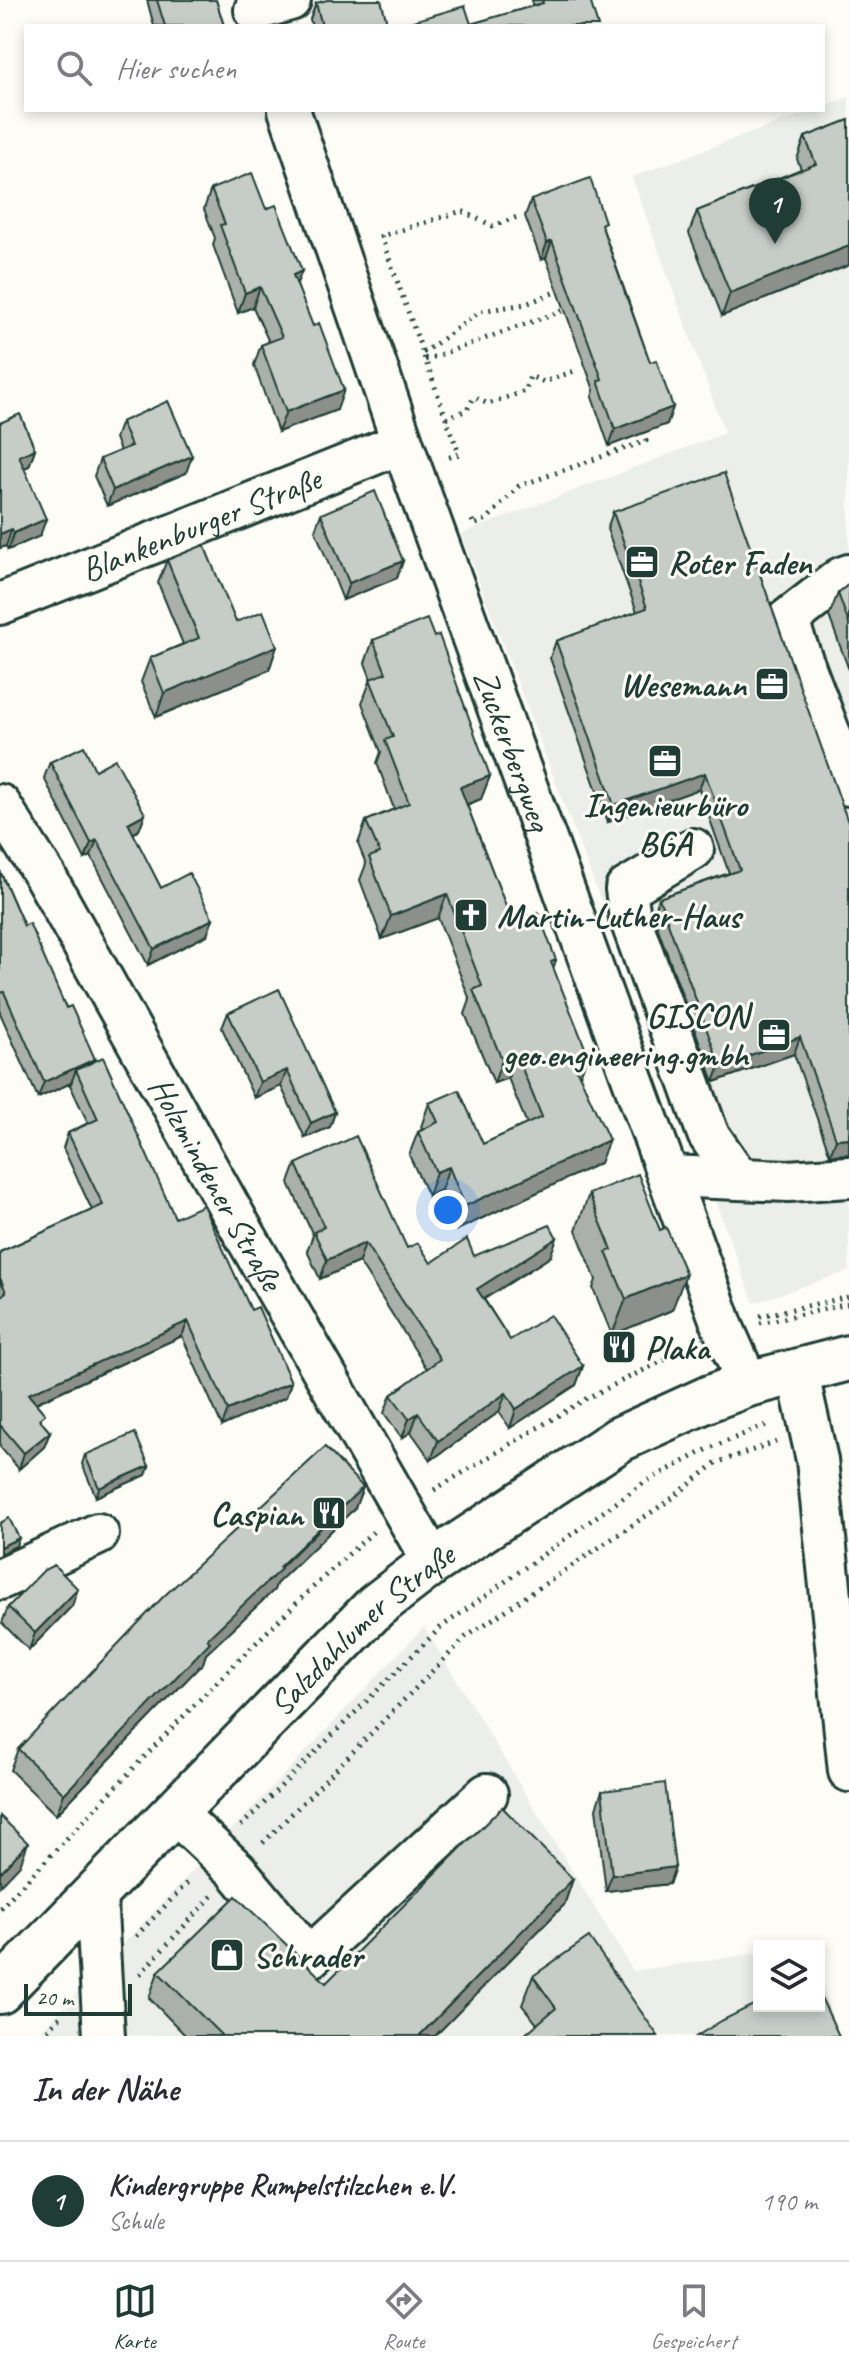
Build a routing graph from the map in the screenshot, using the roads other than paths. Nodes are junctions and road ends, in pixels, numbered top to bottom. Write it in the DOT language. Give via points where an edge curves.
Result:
graph roads {
  1 [pos="290,112"];
  2 [pos="407,457"];
  3 [pos="849,575"];
  4 [pos="0,604"];
  5 [pos="849,785"];
  6 [pos="0,805"];
  7 [pos="693,849"];
  8 [pos="668,1176"];
  9 [pos="849,1177"];
  10 [pos="739,1179"];
  11 [pos="849,1358"];
  12 [pos="797,1370"];
  13 [pos="748,1384"];
  14 [pos="98,1534"];
  15 [pos="433,1562"];
  16 [pos="0,1579"];
  17 [pos="849,1771"];
  18 [pos="487,1794"];
  19 [pos="175,1813"];
  20 [pos="96,1894"];
  21 [pos="0,1991"];
  22 [pos="103,2025"];
  1 -- 2 [label="street, Zuckerbergweg"];
  2 -- 4 [label="street, Blankenburger Straße"];
  2 -- 8 [label="street, Zuckerbergweg"];
  3 -- 5 [label="street" via="787,620"];
  6 -- 15 [label="street, Holzmindener Straße"];
  7 -- 10 [label="street" via="626,889 630,918 708,1134"];
  8 -- 10 [label="street"];
  8 -- 13 [label="street, Zuckerbergweg"];
  9 -- 10 [label="street"];
  11 -- 12 [label="main road, Salzdahlumer Straße"];
  12 -- 13 [label="main road, Salzdahlumer Straße"];
  12 -- 17 [label="street" via="817,1460"];
  13 -- 15 [label="main road, Salzdahlumer Straße" via="620,1439"];
  14 -- 16 [label="street"];
  15 -- 19 [label="main road, Salzdahlumer Straße" via="376,1606"];
  18 -- 19 [label="street" via="309,1958 226,1861"];
  19 -- 20 [label="main road, Salzdahlumer Straße"];
  20 -- 21 [label="main road, Salzdahlumer Straße"];
  20 -- 22 [label="street"];
}
